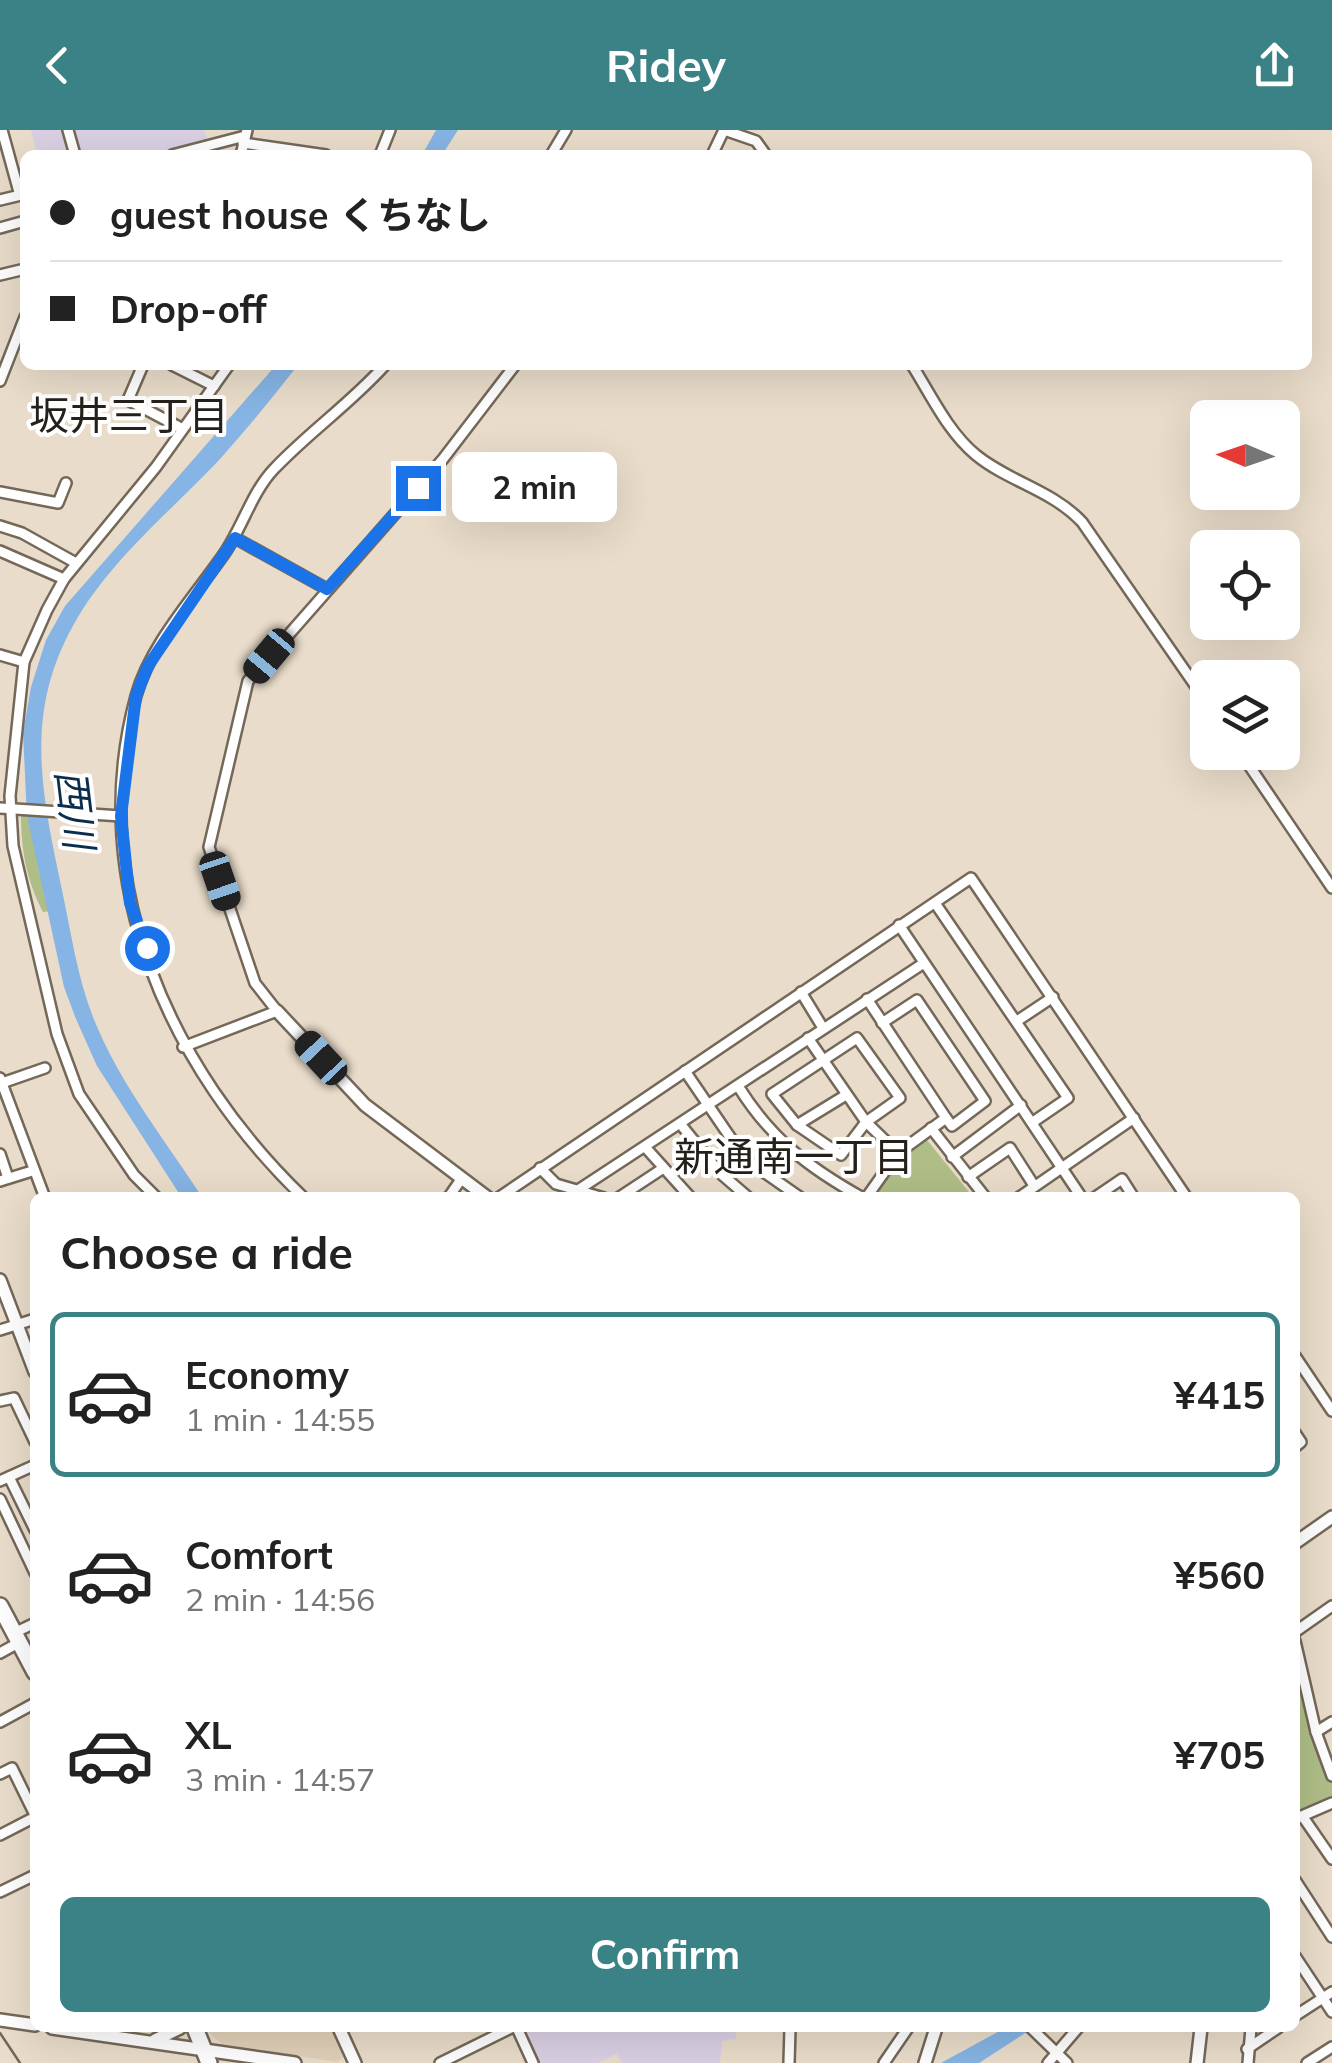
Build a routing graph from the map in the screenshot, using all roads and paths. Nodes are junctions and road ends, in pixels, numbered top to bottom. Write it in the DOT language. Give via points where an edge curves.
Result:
graph roads {
  1 [pos="2,130"];
  2 [pos="208,130"];
  3 [pos="724,130"];
  4 [pos="245,136"];
  5 [pos="212,144"];
  6 [pos="190,150"];
  7 [pos="286,150"];
  8 [pos="762,150"];
  9 [pos="20,187"];
  10 [pos="20,329"];
  11 [pos="141,370"];
  12 [pos="182,370"];
  13 [pos="226,370"];
  14 [pos="380,370"];
  15 [pos="511,370"];
  16 [pos="915,370"];
  17 [pos="0,381"];
  18 [pos="214,386"];
  19 [pos="181,428"];
  20 [pos="66,484"];
  21 [pos="0,492"];
  22 [pos="0,526"];
  23 [pos="235,538"];
  24 [pos="0,551"];
  25 [pos="76,563"];
  26 [pos="64,579"];
  27 [pos="327,589"];
  28 [pos="0,655"];
  29 [pos="24,662"];
  30 [pos="1190,678"];
  31 [pos="1252,770"];
  32 [pos="5,806"];
  33 [pos="121,816"];
  34 [pos="1332,888"];
  35 [pos="935,903"];
  36 [pos="899,925"];
  37 [pos="924,963"];
  38 [pos="801,992"];
  39 [pos="1053,997"];
  40 [pos="867,1000"];
  41 [pos="276,1011"];
  42 [pos="1018,1021"];
  43 [pos="882,1023"];
  44 [pos="824,1028"];
  45 [pos="808,1038"];
  46 [pos="183,1047"];
  47 [pos="824,1059"];
  48 [pos="45,1068"];
  49 [pos="685,1070"];
  50 [pos="1,1081"];
  51 [pos="738,1086"];
  52 [pos="846,1095"];
  53 [pos="1020,1105"];
  54 [pos="709,1107"];
  55 [pos="946,1118"];
  56 [pos="1134,1118"];
  57 [pos="866,1122"];
  58 [pos="1032,1122"];
  59 [pos="798,1125"];
  60 [pos="682,1126"];
  61 [pos="932,1128"];
  62 [pos="646,1148"];
  63 [pos="0,1154"];
  64 [pos="898,1154"];
  65 [pos="952,1157"];
  66 [pos="1061,1164"];
  67 [pos="540,1168"];
  68 [pos="662,1169"];
  69 [pos="32,1171"];
  70 [pos="462,1178"];
  71 [pos="968,1178"];
  72 [pos="4,1180"];
  73 [pos="1033,1184"];
  74 [pos="578,1190"];
  75 [pos="42,1192"];
  76 [pos="151,1192"];
  77 [pos="298,1192"];
  78 [pos="452,1192"];
  79 [pos="480,1192"];
  80 [pos="506,1192"];
  81 [pos="584,1192"];
  82 [pos="627,1192"];
  83 [pos="685,1192"];
  84 [pos="740,1192"];
  85 [pos="793,1192"];
  86 [pos="855,1192"];
  87 [pos="870,1192"];
  88 [pos="981,1192"];
  89 [pos="1024,1192"];
  90 [pos="1078,1192"];
  91 [pos="1103,1192"];
  92 [pos="1130,1192"];
  93 [pos="1183,1192"];
  94 [pos="0,1280"];
  95 [pos="30,1321"];
  96 [pos="17,1325"];
  97 [pos="0,1330"];
  98 [pos="30,1359"];
  99 [pos="1300,1363"];
  100 [pos="0,1401"];
  101 [pos="1332,1411"];
  102 [pos="30,1432"];
  103 [pos="30,1467"];
  104 [pos="4,1479"];
  105 [pos="0,1500"];
  106 [pos="1332,1518"];
  107 [pos="30,1522"];
  108 [pos="1300,1540"];
  109 [pos="30,1563"];
  110 [pos="0,1606"];
  111 [pos="1332,1606"];
  112 [pos="30,1627"];
  113 [pos="1300,1628"];
  114 [pos="17,1638"];
  115 [pos="0,1653"];
  116 [pos="30,1663"];
  117 [pos="1300,1663"];
  118 [pos="30,1706"];
  119 [pos="0,1722"];
  120 [pos="1332,1722"];
  121 [pos="1316,1732"];
  122 [pos="0,1774"];
  123 [pos="1332,1776"];
  124 [pos="30,1786"];
  125 [pos="23,1790"];
  126 [pos="1332,1803"];
  127 [pos="30,1805"];
  128 [pos="1300,1818"];
  129 [pos="30,1819"];
  130 [pos="1300,1819"];
  131 [pos="0,1834"];
  132 [pos="1332,1859"];
  133 [pos="30,1877"];
  134 [pos="1300,1888"];
  135 [pos="0,1892"];
  136 [pos="1332,1937"];
  137 [pos="1300,1962"];
  138 [pos="1327,1995"];
  139 [pos="1332,2012"];
  140 [pos="1300,2013"];
  141 [pos="0,2020"];
  142 [pos="30,2024"];
  143 [pos="80,2032"];
  144 [pos="172,2032"];
  145 [pos="197,2032"];
  146 [pos="341,2032"];
  147 [pos="506,2032"];
  148 [pos="516,2032"];
  149 [pos="790,2032"];
  150 [pos="905,2032"];
  151 [pos="935,2032"];
  152 [pos="1035,2032"];
  153 [pos="1075,2032"];
  154 [pos="1201,2032"];
  155 [pos="1249,2032"];
  156 [pos="1272,2032"];
  157 [pos="151,2042"];
  158 [pos="1332,2046"];
  159 [pos="1247,2048"];
  160 [pos="1058,2053"];
  161 [pos="207,2056"];
  162 [pos="264,2059"];
  163 [pos="248,2063"];
  164 [pos="295,2063"];
  165 [pos="356,2063"];
  166 [pos="440,2063"];
  167 [pos="532,2063"];
  168 [pos="789,2063"];
  169 [pos="884,2063"];
  170 [pos="925,2063"];
  171 [pos="1048,2063"];
  172 [pos="1067,2063"];
  173 [pos="1197,2063"];
  174 [pos="1248,2063"];
  175 [pos="1307,2063"];
  1 -- 9 [label="street"];
  2 -- 5 [label="street"];
  3 -- 8 [label="street" via="756,141"];
  4 -- 5 [label="street"];
  4 -- 7 [label="street"];
  5 -- 6 [label="street"];
  10 -- 17 [label="street"];
  11 -- 19 [label="street" via="128,400"];
  12 -- 18 [label="street"];
  13 -- 18 [label="street"];
  14 -- 23 [label="street" via="271,472"];
  15 -- 27 [label="street" via="443,460"];
  16 -- 30 [label="street" via="976,456 1063,503 1082,522"];
  18 -- 19 [label="street"];
  19 -- 25 [label="street"];
  20 -- 21 [label="street" via="58,504"];
  22 -- 25 [label="street"];
  23 -- 27 [label="street"];
  23 -- 33 [label="street" via="148,666 136,696"];
  24 -- 26 [label="street"];
  25 -- 26 [label="street"];
  26 -- 29 [label="street"];
  27 -- 41 [label="street" via="248,681 209,847 255,982"];
  28 -- 29 [label="street"];
  29 -- 32 [label="street"];
  31 -- 34 [label="street"];
  32 -- 33 [label="street"];
  32 -- 76 [label="street" via="57,1034 78,1094"];
  33 -- 46 [label="street" via="130,903"];
  35 -- 36 [label="street"];
  35 -- 39 [label="street" via="971,878"];
  35 -- 42 [label="street"];
  36 -- 37 [label="street"];
  36 -- 38 [label="street"];
  37 -- 40 [label="street"];
  37 -- 53 [label="street"];
  38 -- 44 [label="street"];
  38 -- 49 [label="street"];
  39 -- 42 [label="street"];
  39 -- 56 [label="street"];
  40 -- 43 [label="street"];
  40 -- 44 [label="street"];
  41 -- 46 [label="street"];
  41 -- 70 [label="street" via="365,1106"];
  42 -- 58 [label="street" via="1068,1098"];
  43 -- 55 [label="street"];
  43 -- 55 [label="street" via="917,1000 985,1102 952,1126"];
  44 -- 45 [label="street"];
  45 -- 47 [label="street"];
  45 -- 51 [label="street"];
  46 -- 77 [label="street"];
  47 -- 52 [label="street"];
  47 -- 57 [label="street" via="857,1038 900,1098"];
  47 -- 59 [label="street" via="772,1094"];
  48 -- 50 [label="street"];
  49 -- 54 [label="street"];
  49 -- 67 [label="street"];
  50 -- 69 [label="street"];
  51 -- 54 [label="street"];
  51 -- 86 [label="street" via="788,1151"];
  52 -- 57 [label="street"];
  52 -- 59 [label="street"];
  53 -- 58 [label="street"];
  53 -- 65 [label="street"];
  54 -- 60 [label="street"];
  54 -- 85 [label="street" via="745,1159"];
  55 -- 61 [label="street"];
  56 -- 66 [label="street"];
  56 -- 93 [label="street"];
  57 -- 59 [label="street" via="840,1155"];
  57 -- 64 [label="street"];
  58 -- 66 [label="street"];
  60 -- 62 [label="street"];
  60 -- 84 [label="street"];
  61 -- 64 [label="street"];
  61 -- 65 [label="street"];
  62 -- 68 [label="street"];
  62 -- 74 [label="street"];
  63 -- 72 [label="street"];
  64 -- 87 [label="street"];
  65 -- 71 [label="street"];
  66 -- 73 [label="street"];
  66 -- 90 [label="street"];
  67 -- 74 [label="street" via="556,1184"];
  67 -- 80 [label="street"];
  68 -- 82 [label="street"];
  68 -- 83 [label="street"];
  69 -- 72 [label="street"];
  69 -- 75 [label="street"];
  70 -- 78 [label="street"];
  70 -- 79 [label="street"];
  71 -- 73 [label="street" via="1010,1148"];
  71 -- 88 [label="street"];
  73 -- 89 [label="street"];
  74 -- 81 [label="street"];
  91 -- 92 [label="street" via="1122,1180"];
  94 -- 96 [label="street"];
  95 -- 96 [label="street"];
  96 -- 97 [label="street"];
  96 -- 98 [label="street"];
  99 -- 101 [label="street"];
  100 -- 102 [label="street" via="14,1398"];
  103 -- 104 [label="street"];
  104 -- 107 [label="street"];
  105 -- 109 [label="street"];
  106 -- 108 [label="street"];
  110 -- 114 [label="main road"];
  111 -- 113 [label="street"];
  112 -- 114 [label="street"];
  114 -- 115 [label="street"];
  114 -- 116 [label="main road"];
  117 -- 121 [label="street"];
  118 -- 119 [label="street"];
  120 -- 121 [label="street"];
  121 -- 123 [label="street"];
  122 -- 125 [label="street" via="12,1768"];
  124 -- 125 [label="street"];
  125 -- 127 [label="street"];
  126 -- 128 [label="street"];
  129 -- 131 [label="street"];
  130 -- 132 [label="street"];
  133 -- 135 [label="street"];
  134 -- 136 [label="street"];
  137 -- 138 [label="street"];
  138 -- 139 [label="street"];
  138 -- 140 [label="street"];
  141 -- 142 [label="street"];
  143 -- 157 [label="street"];
  144 -- 157 [label="street"];
  145 -- 161 [label="main road"];
  146 -- 165 [label="street"];
  147 -- 166 [label="street"];
  148 -- 167 [label="street"];
  149 -- 168 [label="street"];
  150 -- 169 [label="street"];
  151 -- 170 [label="street"];
  152 -- 160 [label="street"];
  153 -- 160 [label="street"];
  154 -- 173 [label="street"];
  155 -- 159 [label="street"];
  156 -- 159 [label="street"];
  157 -- 161 [label="street"];
  158 -- 175 [label="street"];
  159 -- 174 [label="street"];
  160 -- 171 [label="street"];
  160 -- 172 [label="street"];
  161 -- 162 [label="street"];
  162 -- 163 [label="street"];
  162 -- 164 [label="street"];
}
